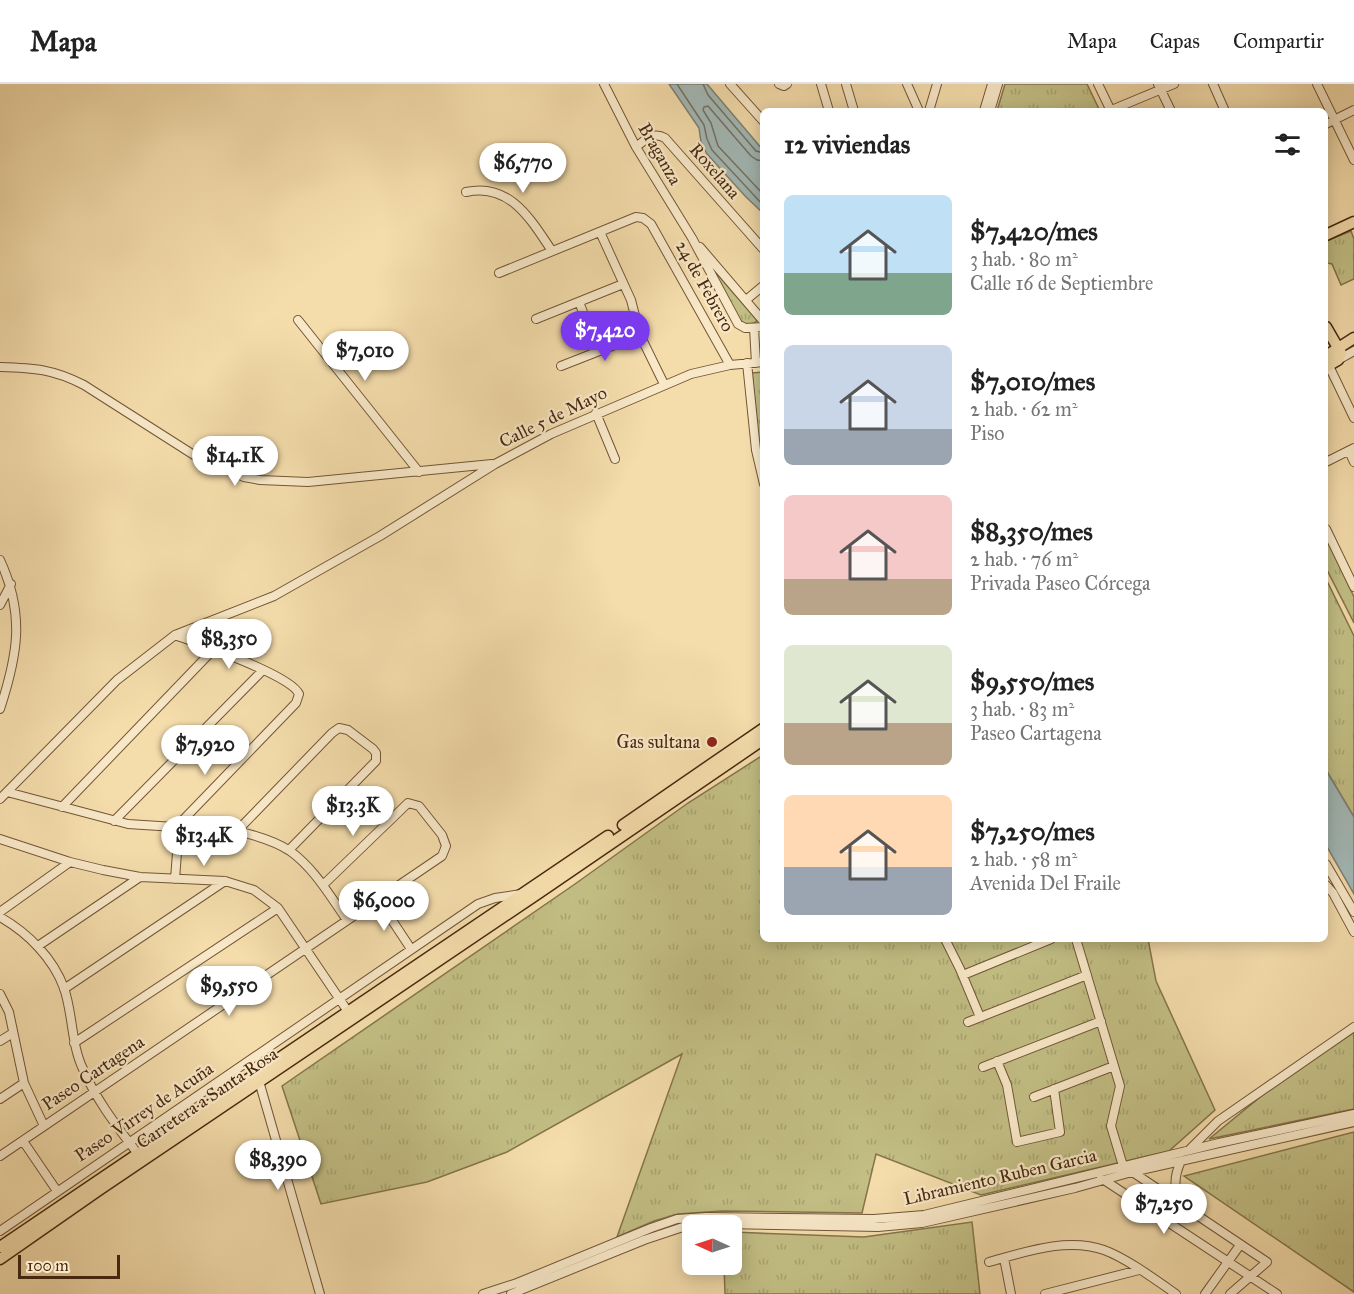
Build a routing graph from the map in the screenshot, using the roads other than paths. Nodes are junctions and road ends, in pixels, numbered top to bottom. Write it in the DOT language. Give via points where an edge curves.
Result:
graph roads {
  1 [pos="603,84"];
  2 [pos="730,84"];
  3 [pos="779,84"];
  4 [pos="787,84"];
  5 [pos="821,84"];
  6 [pos="846,84"];
  7 [pos="907,84"];
  8 [pos="937,84"];
  9 [pos="992,84"];
  10 [pos="998,84"];
  11 [pos="1098,84"];
  12 [pos="1174,84"];
  13 [pos="1213,84"];
  14 [pos="1317,84"];
  15 [pos="1159,87"];
  16 [pos="828,108"];
  17 [pos="853,108"];
  18 [pos="918,108"];
  19 [pos="930,108"];
  20 [pos="988,108"];
  21 [pos="1109,108"];
  22 [pos="1116,108"];
  23 [pos="1170,108"];
  24 [pos="1224,108"];
  25 [pos="1325,108"];
  26 [pos="1354,110"];
  27 [pos="760,118"];
  28 [pos="1330,122"];
  29 [pos="636,147"];
  30 [pos="1354,160"];
  31 [pos="466,192"];
  32 [pos="1354,222"];
  33 [pos="600,232"];
  34 [pos="1328,235"];
  35 [pos="692,238"];
  36 [pos="760,245"];
  37 [pos="552,251"];
  38 [pos="499,273"];
  39 [pos="623,284"];
  40 [pos="760,288"];
  41 [pos="746,300"];
  42 [pos="579,302"];
  43 [pos="760,317"];
  44 [pos="536,319"];
  45 [pos="298,320"];
  46 [pos="760,327"];
  47 [pos="754,328"];
  48 [pos="1328,329"];
  49 [pos="640,335"];
  50 [pos="1354,338"];
  51 [pos="1346,349"];
  52 [pos="598,350"];
  53 [pos="1330,362"];
  54 [pos="755,363"];
  55 [pos="730,365"];
  56 [pos="561,366"];
  57 [pos="0,367"];
  58 [pos="664,384"];
  59 [pos="596,413"];
  60 [pos="1354,418"];
  61 [pos="1351,449"];
  62 [pos="615,459"];
  63 [pos="1328,460"];
  64 [pos="1354,462"];
  65 [pos="495,464"];
  66 [pos="760,465"];
  67 [pos="419,472"];
  68 [pos="1328,533"];
  69 [pos="0,560"];
  70 [pos="11,584"];
  71 [pos="1354,586"];
  72 [pos="0,605"];
  73 [pos="175,635"];
  74 [pos="213,650"];
  75 [pos="263,670"];
  76 [pos="0,709"];
  77 [pos="760,732"];
  78 [pos="760,742"];
  79 [pos="7,792"];
  80 [pos="0,799"];
  81 [pos="62,807"];
  82 [pos="114,821"];
  83 [pos="178,827"];
  84 [pos="237,831"];
  85 [pos="0,839"];
  86 [pos="609,839"];
  87 [pos="289,850"];
  88 [pos="70,862"];
  89 [pos="1328,867"];
  90 [pos="140,877"];
  91 [pos="175,879"];
  92 [pos="225,881"];
  93 [pos="323,885"];
  94 [pos="1328,887"];
  95 [pos="522,894"];
  96 [pos="378,899"];
  97 [pos="278,908"];
  98 [pos="0,912"];
  99 [pos="1354,912"];
  100 [pos="4,920"];
  101 [pos="347,920"];
  102 [pos="0,927"];
  103 [pos="1354,932"];
  104 [pos="946,942"];
  105 [pos="1044,942"];
  106 [pos="1077,942"];
  107 [pos="38,946"];
  108 [pos="306,949"];
  109 [pos="411,949"];
  110 [pos="963,975"];
  111 [pos="1087,975"];
  112 [pos="64,989"];
  113 [pos="0,994"];
  114 [pos="339,999"];
  115 [pos="351,1015"];
  116 [pos="980,1017"];
  117 [pos="1101,1021"];
  118 [pos="968,1022"];
  119 [pos="1354,1027"];
  120 [pos="13,1033"];
  121 [pos="0,1041"];
  122 [pos="74,1043"];
  123 [pos="271,1046"];
  124 [pos="279,1058"];
  125 [pos="998,1061"];
  126 [pos="1114,1066"];
  127 [pos="983,1067"];
  128 [pos="259,1081"];
  129 [pos="24,1083"];
  130 [pos="1054,1089"];
  131 [pos="94,1092"];
  132 [pos="203,1093"];
  133 [pos="1034,1097"];
  134 [pos="0,1099"];
  135 [pos="211,1105"];
  136 [pos="1354,1114"];
  137 [pos="1354,1122"];
  138 [pos="44,1126"];
  139 [pos="23,1141"];
  140 [pos="130,1142"];
  141 [pos="1188,1151"];
  142 [pos="0,1156"];
  143 [pos="140,1157"];
  144 [pos="1181,1161"];
  145 [pos="1124,1166"];
  146 [pos="86,1172"];
  147 [pos="1132,1172"];
  148 [pos="1094,1173"];
  149 [pos="1104,1180"];
  150 [pos="97,1186"];
  151 [pos="57,1191"];
  152 [pos="1161,1193"];
  153 [pos="1182,1207"];
  154 [pos="1150,1210"];
  155 [pos="1,1230"];
  156 [pos="8,1245"];
  157 [pos="1240,1245"];
  158 [pos="1004,1258"];
  159 [pos="0,1259"];
  160 [pos="1228,1261"];
  161 [pos="989,1262"];
  162 [pos="1139,1270"];
  163 [pos="1249,1276"];
  164 [pos="1169,1292"];
  165 [pos="1208,1293"];
  166 [pos="321,1294"];
  167 [pos="483,1294"];
  168 [pos="511,1294"];
  169 [pos="1011,1294"];
  170 [pos="1045,1294"];
  171 [pos="1230,1294"];
  172 [pos="1277,1294"];
  1 -- 29 [label="street, Braganza"];
  2 -- 27 [label="street"];
  3 -- 4 [label="street"];
  5 -- 16 [label="street"];
  6 -- 17 [label="street"];
  7 -- 18 [label="street"];
  8 -- 19 [label="street"];
  9 -- 20 [label="street"];
  10 -- 20 [label="street"];
  11 -- 21 [label="street"];
  12 -- 15 [label="street"];
  13 -- 24 [label="street"];
  14 -- 25 [label="street"];
  15 -- 22 [label="street"];
  15 -- 23 [label="street"];
  26 -- 28 [label="street"];
  28 -- 30 [label="street"];
  29 -- 35 [label="street, Braganza"];
  29 -- 36 [label="street, Roxelana" via="655,135 665,138"];
  31 -- 37 [label="street" via="491,189 509,199 526,213"];
  32 -- 34 [label="main road"];
  33 -- 37 [label="street"];
  33 -- 39 [label="street"];
  33 -- 55 [label="street, 24 de Febrero" via="636,217 651,224"];
  35 -- 41 [label="street, Braganza"];
  35 -- 47 [label="street, Braganza" via="740,326"];
  37 -- 38 [label="street"];
  39 -- 42 [label="street"];
  39 -- 49 [label="street"];
  40 -- 41 [label="street"];
  41 -- 43 [label="street, Braganza"];
  42 -- 44 [label="street"];
  42 -- 52 [label="street"];
  45 -- 67 [label="street"];
  46 -- 47 [label="street"];
  47 -- 54 [label="street"];
  48 -- 51 [label="main road"];
  49 -- 52 [label="street"];
  49 -- 58 [label="street"];
  50 -- 51 [label="main road"];
  51 -- 53 [label="main road"];
  52 -- 56 [label="street"];
  53 -- 60 [label="street"];
  54 -- 55 [label="street, Calle 5 de Mayo"];
  54 -- 66 [label="street" via="755,441"];
  55 -- 58 [label="street, Calle 5 de Mayo"];
  57 -- 67 [label="street" via="41,369 68,377 197,457 244,477 308,482"];
  58 -- 59 [label="street, Calle 5 de Mayo"];
  59 -- 62 [label="street"];
  59 -- 65 [label="street, Calle 5 de Mayo"];
  61 -- 63 [label="street"];
  61 -- 64 [label="street"];
  65 -- 67 [label="street"];
  65 -- 73 [label="street, Calle 5 de Mayo" via="274,596"];
  68 -- 71 [label="street"];
  69 -- 70 [label="street"];
  70 -- 72 [label="street"];
  70 -- 76 [label="street" via="17,618 15,642"];
  73 -- 74 [label="street"];
  73 -- 79 [label="street, Calle 5 de Mayo" via="117,680"];
  74 -- 75 [label="street"];
  74 -- 81 [label="street"];
  75 -- 82 [label="street"];
  75 -- 83 [label="street" via="294,686 299,694 296,703 188,812"];
  77 -- 86 [label="main road"];
  78 -- 86 [label="main road"];
  79 -- 80 [label="street, Calle 5 de Mayo"];
  79 -- 81 [label="street"];
  81 -- 82 [label="street"];
  82 -- 83 [label="street"];
  83 -- 84 [label="street"];
  83 -- 91 [label="street"];
  84 -- 87 [label="street"];
  84 -- 87 [label="street" via="332,733 348,730 373,749 376,758"];
  85 -- 88 [label="street"];
  86 -- 95 [label="main road, Carretera a Santa Rosa"];
  86 -- 115 [label="main road, Carretera a Santa Rosa" via="540,892"];
  87 -- 93 [label="street"];
  88 -- 90 [label="street"];
  88 -- 98 [label="street"];
  89 -- 99 [label="street"];
  90 -- 91 [label="street"];
  90 -- 107 [label="street"];
  91 -- 92 [label="street"];
  92 -- 97 [label="street" via="254,890"];
  92 -- 112 [label="street"];
  93 -- 96 [label="street, Paseo Cartagena" via="408,803 419,806 445,841 446,850"];
  93 -- 101 [label="street"];
  94 -- 103 [label="street"];
  95 -- 109 [label="street, Paseo Virrey de Acuña" via="478,904"];
  95 -- 115 [label="main road, Carretera a Santa Rosa"];
  96 -- 101 [label="street, Paseo Cartagena"];
  96 -- 109 [label="street"];
  97 -- 108 [label="street"];
  97 -- 122 [label="street"];
  100 -- 102 [label="street"];
  100 -- 107 [label="street"];
  101 -- 108 [label="street, Paseo Cartagena"];
  104 -- 110 [label="street"];
  105 -- 110 [label="street"];
  106 -- 111 [label="street"];
  107 -- 112 [label="street"];
  108 -- 114 [label="street"];
  108 -- 131 [label="street, Paseo Cartagena"];
  109 -- 114 [label="street, Paseo Virrey de Acuña"];
  110 -- 116 [label="street"];
  111 -- 116 [label="street"];
  111 -- 117 [label="street"];
  112 -- 122 [label="street"];
  113 -- 120 [label="street"];
  114 -- 115 [label="street"];
  114 -- 123 [label="street, Paseo Virrey de Acuña"];
  115 -- 124 [label="main road, Carretera a Santa Rosa"];
  115 -- 128 [label="main road, Carretera a Santa Rosa"];
  116 -- 118 [label="street"];
  117 -- 125 [label="street"];
  117 -- 126 [label="street"];
  119 -- 141 [label="street" via="1218,1121"];
  120 -- 121 [label="street"];
  120 -- 129 [label="street"];
  122 -- 131 [label="street"];
  123 -- 124 [label="street"];
  123 -- 132 [label="street, Paseo Virrey de Acuña"];
  124 -- 135 [label="main road, Carretera a Santa Rosa"];
  125 -- 127 [label="street"];
  125 -- 130 [label="street" via="1007,1085 1017,1142 1060,1132"];
  126 -- 130 [label="street"];
  126 -- 145 [label="street" via="1120,1086 1111,1126"];
  128 -- 143 [label="main road, Carretera a Santa Rosa"];
  128 -- 166 [label="street"];
  129 -- 134 [label="street"];
  129 -- 138 [label="street"];
  130 -- 133 [label="street"];
  131 -- 138 [label="street, Paseo Cartagena"];
  131 -- 140 [label="street"];
  132 -- 135 [label="street"];
  132 -- 140 [label="street, Paseo Virrey de Acuña"];
  135 -- 143 [label="main road, Carretera a Santa Rosa"];
  136 -- 141 [label="street, Libramiento Ruben Garcia"];
  137 -- 144 [label="street, Libramiento Ruben Garcia"];
  138 -- 139 [label="street, Paseo Cartagena"];
  139 -- 142 [label="street, Paseo Cartagena"];
  139 -- 151 [label="street"];
  140 -- 143 [label="street"];
  140 -- 146 [label="street, Paseo Virrey de Acuña"];
  141 -- 145 [label="street, Libramiento Ruben Garcia"];
  143 -- 150 [label="main road, Carretera a Santa Rosa"];
  144 -- 147 [label="street, Libramiento Ruben Garcia"];
  144 -- 153 [label="street" via="1175,1189"];
  145 -- 147 [label="street"];
  145 -- 148 [label="street, Libramiento Ruben Garcia"];
  146 -- 150 [label="street"];
  146 -- 151 [label="street, Paseo Virrey de Acuña"];
  147 -- 149 [label="street, Libramiento Ruben Garcia"];
  147 -- 152 [label="street"];
  148 -- 149 [label="street"];
  148 -- 167 [label="street, Libramiento Ruben Garcia" via="897,1218 677,1219"];
  149 -- 154 [label="street"];
  149 -- 168 [label="street, Libramiento Ruben Garcia" via="908,1225 686,1226"];
  150 -- 156 [label="main road, Carretera a Santa Rosa"];
  151 -- 155 [label="street, Paseo Virrey de Acuña"];
  152 -- 153 [label="street"];
  152 -- 154 [label="street"];
  153 -- 157 [label="street"];
  154 -- 160 [label="street"];
  155 -- 156 [label="street"];
  156 -- 159 [label="main road, Carretera a Santa Rosa"];
  157 -- 160 [label="street"];
  157 -- 163 [label="street" via="1267,1262"];
  158 -- 161 [label="street"];
  158 -- 162 [label="street" via="1077,1245 1118,1256"];
  158 -- 169 [label="street"];
  160 -- 163 [label="street"];
  160 -- 165 [label="street"];
  162 -- 164 [label="street"];
  162 -- 170 [label="street"];
  163 -- 171 [label="street"];
  163 -- 172 [label="street"];
}
